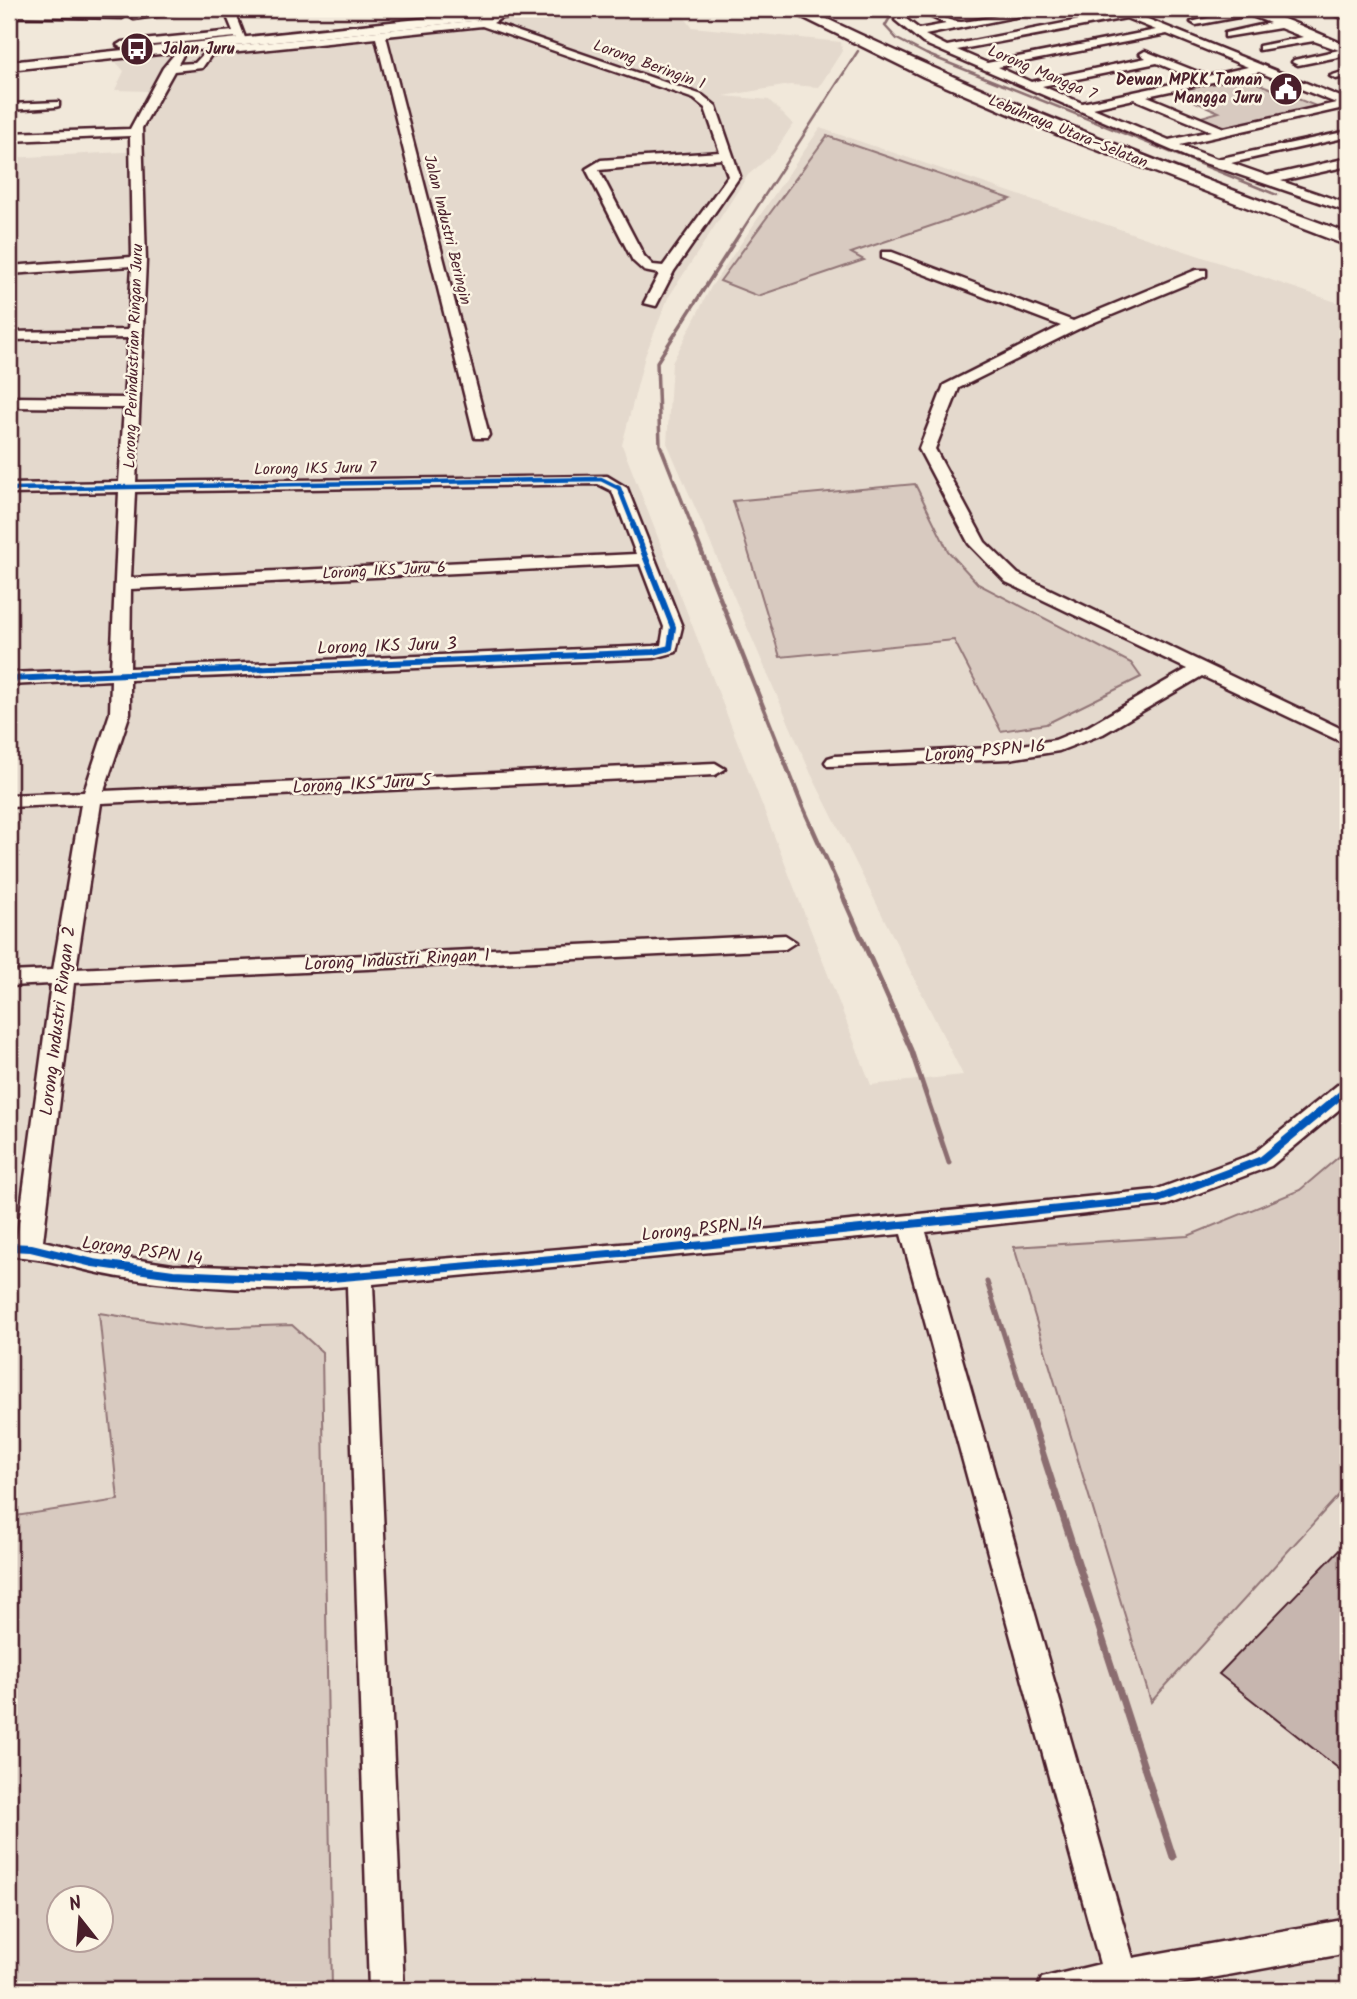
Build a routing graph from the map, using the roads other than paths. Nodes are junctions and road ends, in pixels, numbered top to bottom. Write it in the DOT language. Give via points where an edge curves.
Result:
graph roads {
  1 [pos="198,9"];
  2 [pos="229,9"];
  3 [pos="476,9"];
  4 [pos="548,9"];
  5 [pos="794,9"];
  6 [pos="809,9"];
  7 [pos="908,9"];
  8 [pos="920,9"];
  9 [pos="984,9"];
  10 [pos="1049,9"];
  11 [pos="1114,9"];
  12 [pos="1327,9"];
  13 [pos="1246,10"];
  14 [pos="1133,12"];
  15 [pos="500,14"];
  16 [pos="14,15"];
  17 [pos="122,15"];
  18 [pos="135,16"];
  19 [pos="1348,16"];
  20 [pos="1004,17"];
  21 [pos="483,23"];
  22 [pos="1083,23"];
  23 [pos="403,24"];
  24 [pos="1282,24"];
  25 [pos="1190,25"];
  26 [pos="958,26"];
  27 [pos="1169,31"];
  28 [pos="380,33"];
  29 [pos="916,33"];
  30 [pos="1229,35"];
  31 [pos="241,37"];
  32 [pos="312,37"];
  33 [pos="1317,37"];
  34 [pos="1116,41"];
  35 [pos="122,46"];
  36 [pos="182,48"];
  37 [pos="1263,48"];
  38 [pos="946,49"];
  39 [pos="1348,51"];
  40 [pos="1159,59"];
  41 [pos="1298,62"];
  42 [pos="9,66"];
  43 [pos="986,66"];
  44 [pos="169,68"];
  45 [pos="1261,68"];
  46 [pos="1207,80"];
  47 [pos="1031,85"];
  48 [pos="1348,93"];
  49 [pos="1134,95"];
  50 [pos="55,104"];
  51 [pos="1348,104"];
  52 [pos="9,107"];
  53 [pos="1081,107"];
  54 [pos="1301,115"];
  55 [pos="135,132"];
  56 [pos="1223,132"];
  57 [pos="1347,134"];
  58 [pos="9,136"];
  59 [pos="1169,144"];
  60 [pos="729,155"];
  61 [pos="1348,162"];
  62 [pos="1216,163"];
  63 [pos="1323,168"];
  64 [pos="1348,176"];
  65 [pos="1268,180"];
  66 [pos="1348,208"];
  67 [pos="1348,232"];
  68 [pos="1348,240"];
  69 [pos="887,255"];
  70 [pos="139,261"];
  71 [pos="9,271"];
  72 [pos="667,271"];
  73 [pos="1201,273"];
  74 [pos="651,303"];
  75 [pos="1073,326"];
  76 [pos="134,334"];
  77 [pos="9,336"];
  78 [pos="9,402"];
  79 [pos="131,403"];
  80 [pos="481,435"];
  81 [pos="129,486"];
  82 [pos="9,489"];
  83 [pos="646,559"];
  84 [pos="122,584"];
  85 [pos="1200,669"];
  86 [pos="121,673"];
  87 [pos="9,678"];
  88 [pos="1348,738"];
  89 [pos="835,762"];
  90 [pos="715,769"];
  91 [pos="92,797"];
  92 [pos="9,801"];
  93 [pos="785,942"];
  94 [pos="62,977"];
  95 [pos="9,979"];
  96 [pos="1348,1089"];
  97 [pos="911,1225"];
  98 [pos="19,1246"];
  99 [pos="360,1277"];
  100 [pos="1348,1936"];
  101 [pos="1123,1984"];
  102 [pos="386,1990"];
  103 [pos="1054,1990"];
  1 -- 18 [label="street"];
  2 -- 31 [label="street"];
  3 -- 23 [label="street" via="403,17"];
  4 -- 15 [label="main road"];
  5 -- 68 [label="highway, Lebuhraya Utara–Selatan" via="1035,120"];
  6 -- 67 [label="highway, Lebuhraya Utara–Selatan" via="1044,116"];
  7 -- 29 [label="street" via="900,20"];
  8 -- 26 [label="street"];
  9 -- 20 [label="street"];
  10 -- 20 [label="street"];
  10 -- 22 [label="street"];
  11 -- 14 [label="street"];
  12 -- 19 [label="street"];
  13 -- 24 [label="street"];
  13 -- 25 [label="street"];
  14 -- 22 [label="street"];
  14 -- 25 [label="street"];
  14 -- 27 [label="street"];
  15 -- 21 [label="street"];
  15 -- 23 [label="main road"];
  16 -- 17 [label="street"];
  20 -- 26 [label="street"];
  21 -- 28 [label="street"];
  21 -- 60 [label="street, Lorong Beringin 1" via="698,97 710,106"];
  22 -- 38 [label="street"];
  23 -- 32 [label="main road"];
  24 -- 30 [label="street"];
  24 -- 33 [label="street"];
  25 -- 27 [label="street"];
  25 -- 48 [label="street"];
  26 -- 29 [label="street"];
  27 -- 34 [label="street"];
  27 -- 45 [label="street"];
  28 -- 32 [label="street"];
  28 -- 80 [label="street, Jalan Industri Beringin"];
  29 -- 38 [label="street, Lorong Mangga 7"];
  31 -- 32 [label="main road"];
  31 -- 35 [label="street"];
  31 -- 36 [label="main road"];
  32 -- 44 [label="street" via="208,52 198,65"];
  33 -- 37 [label="street"];
  33 -- 39 [label="street"];
  34 -- 40 [label="street"];
  34 -- 43 [label="street"];
  36 -- 42 [label="main road"];
  36 -- 44 [label="street, Lorong Perindustrian Ringan Juru"];
  38 -- 43 [label="street, Lorong Mangga 7"];
  39 -- 41 [label="street"];
  40 -- 46 [label="street"];
  40 -- 47 [label="street"];
  43 -- 47 [label="street, Lorong Mangga 7"];
  44 -- 55 [label="street, Lorong Perindustrian Ringan Juru"];
  45 -- 46 [label="street"];
  45 -- 51 [label="street"];
  46 -- 49 [label="street"];
  47 -- 53 [label="street, Lorong Mangga 7"];
  49 -- 53 [label="street"];
  49 -- 56 [label="street"];
  50 -- 52 [label="street"];
  51 -- 54 [label="street"];
  53 -- 59 [label="street, Lorong Mangga 7"];
  54 -- 56 [label="street"];
  54 -- 57 [label="street"];
  55 -- 58 [label="street"];
  55 -- 70 [label="street, Lorong Perindustrian Ringan Juru"];
  56 -- 59 [label="street"];
  57 -- 62 [label="street"];
  59 -- 62 [label="street, Lorong Mangga 7"];
  60 -- 72 [label="street, Lorong Beringin 1" via="734,176"];
  60 -- 72 [label="street" via="601,164 592,169 638,258 649,268"];
  61 -- 63 [label="street"];
  62 -- 65 [label="street, Lorong Mangga 7"];
  63 -- 64 [label="street"];
  63 -- 65 [label="street"];
  65 -- 66 [label="street, Lorong Mangga 7"];
  69 -- 75 [label="street"];
  70 -- 71 [label="street"];
  70 -- 76 [label="street, Lorong Perindustrian Ringan Juru"];
  72 -- 74 [label="street, Lorong Beringin 1"];
  73 -- 75 [label="street"];
  75 -- 85 [label="street" via="952,384 927,449 978,544 1012,578"];
  76 -- 77 [label="street"];
  76 -- 79 [label="street, Lorong Perindustrian Ringan Juru"];
  78 -- 79 [label="street"];
  79 -- 81 [label="street, Lorong Perindustrian Ringan Juru"];
  81 -- 82 [label="street, Lorong IKS Juru 7"];
  81 -- 83 [label="street, Lorong IKS Juru 7" via="591,478 619,488"];
  81 -- 84 [label="street, Lorong Perindustrian Ringan Juru"];
  83 -- 84 [label="street, Lorong IKS Juru 6"];
  83 -- 86 [label="street, Lorong IKS Juru 3" via="673,627 670,648 654,652"];
  84 -- 86 [label="street, Lorong Perindustrian Ringan Juru"];
  85 -- 88 [label="street"];
  85 -- 89 [label="street, Lorong PSPN 16" via="1096,730 1059,745 1009,753"];
  86 -- 87 [label="street, Lorong IKS Juru 3"];
  86 -- 91 [label="street, Lorong Perindustrian Ringan Juru" via="120,713"];
  90 -- 91 [label="street, Lorong IKS Juru 5"];
  91 -- 92 [label="street, Lorong IKS Juru 5"];
  91 -- 94 [label="street, Lorong Industri Ringan 2"];
  93 -- 94 [label="street, Lorong Industri Ringan 1"];
  94 -- 95 [label="street, Lorong Industri Ringan 1"];
  94 -- 98 [label="street, Lorong Industri Ringan 2"];
  96 -- 97 [label="street, Lorong PSPN 14" via="1262,1160 1158,1199"];
  97 -- 99 [label="street, Lorong PSPN 14"];
  97 -- 101 [label="street"];
  98 -- 99 [label="street, Lorong PSPN 14" via="90,1263 256,1282"];
  99 -- 102 [label="street"];
  100 -- 101 [label="street"];
  101 -- 103 [label="street"];
}
